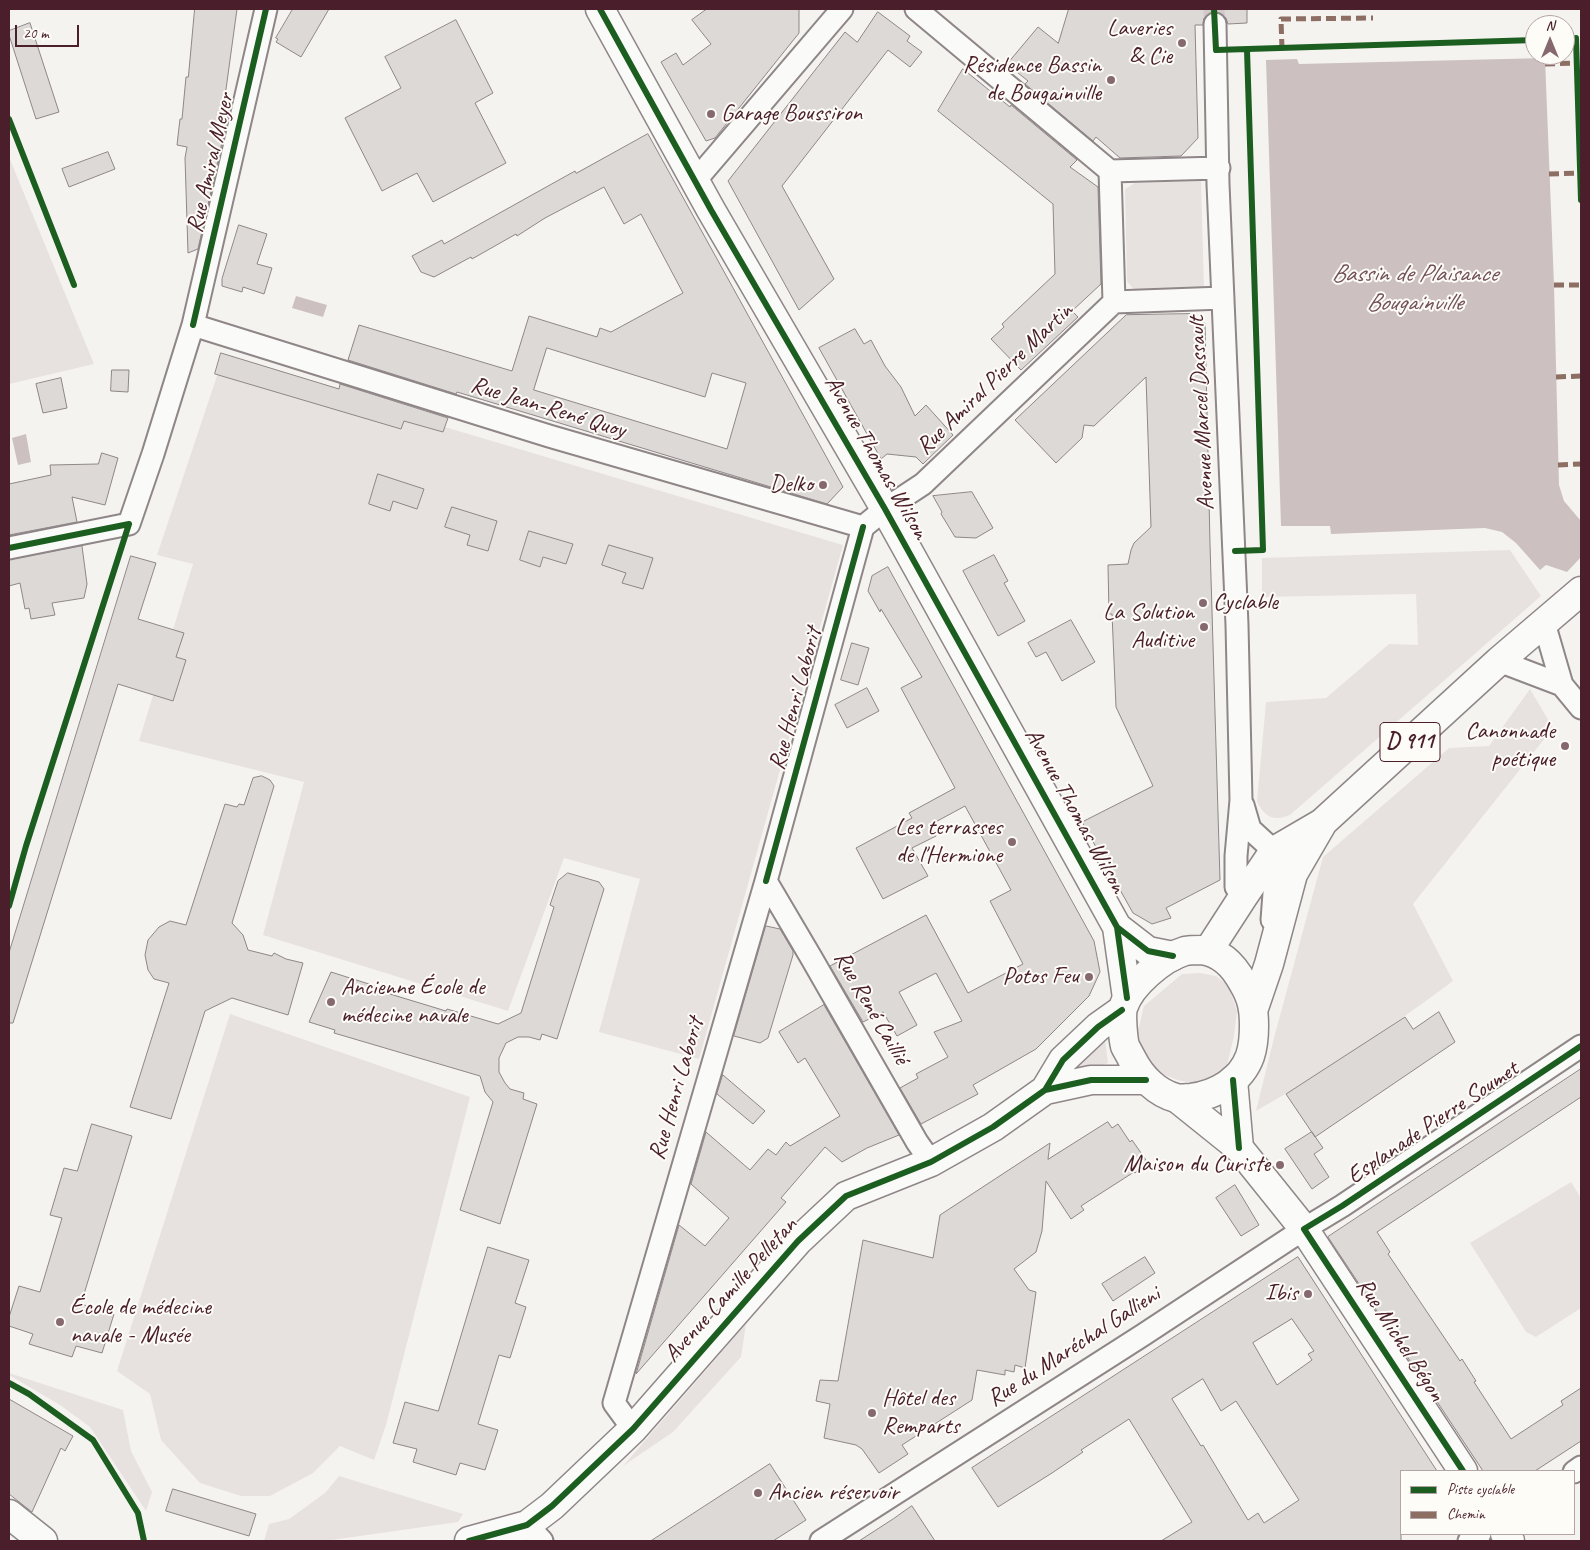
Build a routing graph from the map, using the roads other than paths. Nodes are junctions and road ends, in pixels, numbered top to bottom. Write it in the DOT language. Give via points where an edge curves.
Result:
graph roads {
  1 [pos="266,9"];
  2 [pos="600,9"];
  3 [pos="842,9"];
  4 [pos="916,9"];
  5 [pos="1215,24"];
  6 [pos="1219,168"];
  7 [pos="1110,171"];
  8 [pos="696,182"];
  9 [pos="1223,298"];
  10 [pos="1114,302"];
  11 [pos="193,325"];
  12 [pos="885,509"];
  13 [pos="863,527"];
  14 [pos="9,548"];
  15 [pos="1581,591"];
  16 [pos="1549,618"];
  17 [pos="1499,661"];
  18 [pos="1562,685"];
  19 [pos="1581,708"];
  20 [pos="1241,800"];
  21 [pos="1322,823"];
  22 [pos="1274,852"];
  23 [pos="766,881"];
  24 [pos="1243,897"];
  25 [pos="1118,927"];
  26 [pos="1208,951"];
  27 [pos="1173,956"];
  28 [pos="1269,964"];
  29 [pos="1125,1004"];
  30 [pos="1254,1008"];
  31 [pos="1581,1046"];
  32 [pos="1146,1080"];
  33 [pos="1233,1080"];
  34 [pos="1045,1090"];
  35 [pos="1178,1099"];
  36 [pos="1239,1148"];
  37 [pos="931,1162"];
  38 [pos="1304,1229"];
  39 [pos="633,1429"];
  40 [pos="1463,1470"];
  41 [pos="9,1514"];
  42 [pos="534,1533"];
  43 [pos="43,1541"];
  44 [pos="469,1541"];
  45 [pos="821,1541"];
  1 -- 11 [label="street, Rue Amiral Meyer"];
  2 -- 8 [label="main road, Avenue Thomas Wilson"];
  3 -- 8 [label="street"];
  4 -- 7 [label="street"];
  5 -- 6 [label="street, Avenue Marcel Dassault"];
  6 -- 7 [label="street"];
  6 -- 9 [label="street, Avenue Marcel Dassault"];
  7 -- 10 [label="street"];
  8 -- 12 [label="main road, Avenue Thomas Wilson"];
  9 -- 10 [label="street"];
  9 -- 20 [label="street, Avenue Marcel Dassault" via="1235,561"];
  10 -- 12 [label="street, Rue Amiral Pierre Martin" via="923,484"];
  11 -- 13 [label="street, Rue Jean-René Quoy" via="549,436"];
  11 -- 14 [label="street, Rue Amiral Meyer" via="129,524"];
  12 -- 13 [label="street"];
  12 -- 25 [label="main road, Avenue Thomas Wilson"];
  13 -- 23 [label="street, Rue Henri Laborit"];
  15 -- 16 [label="main road, D 911"];
  16 -- 17 [label="main road, D 911"];
  16 -- 18 [label="street"];
  17 -- 18 [label="street"];
  17 -- 21 [label="main road, D 911"];
  18 -- 19 [label="street"];
  20 -- 22 [label="street, Avenue Marcel Dassault" via="1250,829"];
  20 -- 24 [label="street, Avenue Marcel Dassault" via="1236,887"];
  21 -- 22 [label="main road, D 911"];
  21 -- 28 [label="main road, D 911" via="1293,874"];
  22 -- 24 [label="main road, D 911"];
  22 -- 28 [label="street, D 911" via="1276,866"];
  23 -- 37 [label="street, Rue René Caillié"];
  23 -- 39 [label="street, Rue Henri Laborit" via="614,1403"];
  24 -- 26 [label="main road, D 911"];
  25 -- 27 [label="main road, Avenue Thomas Wilson" via="1148,951"];
  25 -- 29 [label="main road, Avenue Thomas Wilson"];
  26 -- 27 [label="main road" via="1186,951"];
  26 -- 30 [label="main road" via="1234,967"];
  27 -- 29 [label="main road" via="1139,982"];
  28 -- 30 [label="main road, D 911"];
  29 -- 32 [label="main road" via="1125,1046"];
  29 -- 34 [label="main road, Avenue Camille Pelletan" via="1063,1060"];
  30 -- 33 [label="main road" via="1250,1056"];
  31 -- 38 [label="street, Esplanade Pierre Soumet"];
  32 -- 34 [label="main road, Avenue Camille Pelletan" via="1091,1080"];
  32 -- 35 [label="main road"];
  33 -- 35 [label="main road" via="1219,1091"];
  33 -- 36 [label="main road"];
  34 -- 37 [label="main road, Avenue Camille Pelletan" via="993,1127"];
  35 -- 36 [label="main road, Rue Michel Bégon"];
  36 -- 38 [label="main road, Rue Michel Bégon"];
  37 -- 39 [label="main road, Avenue Camille Pelletan" via="846,1196 798,1241"];
  38 -- 40 [label="main road, Rue Michel Bégon"];
  38 -- 45 [label="street, Rue du Maréchal Gallieni"];
  39 -- 42 [label="main road, Avenue Camille Pelletan" via="552,1506"];
  41 -- 43 [label="main road"];
  42 -- 44 [label="main road, Avenue Camille Pelletan"];
}
